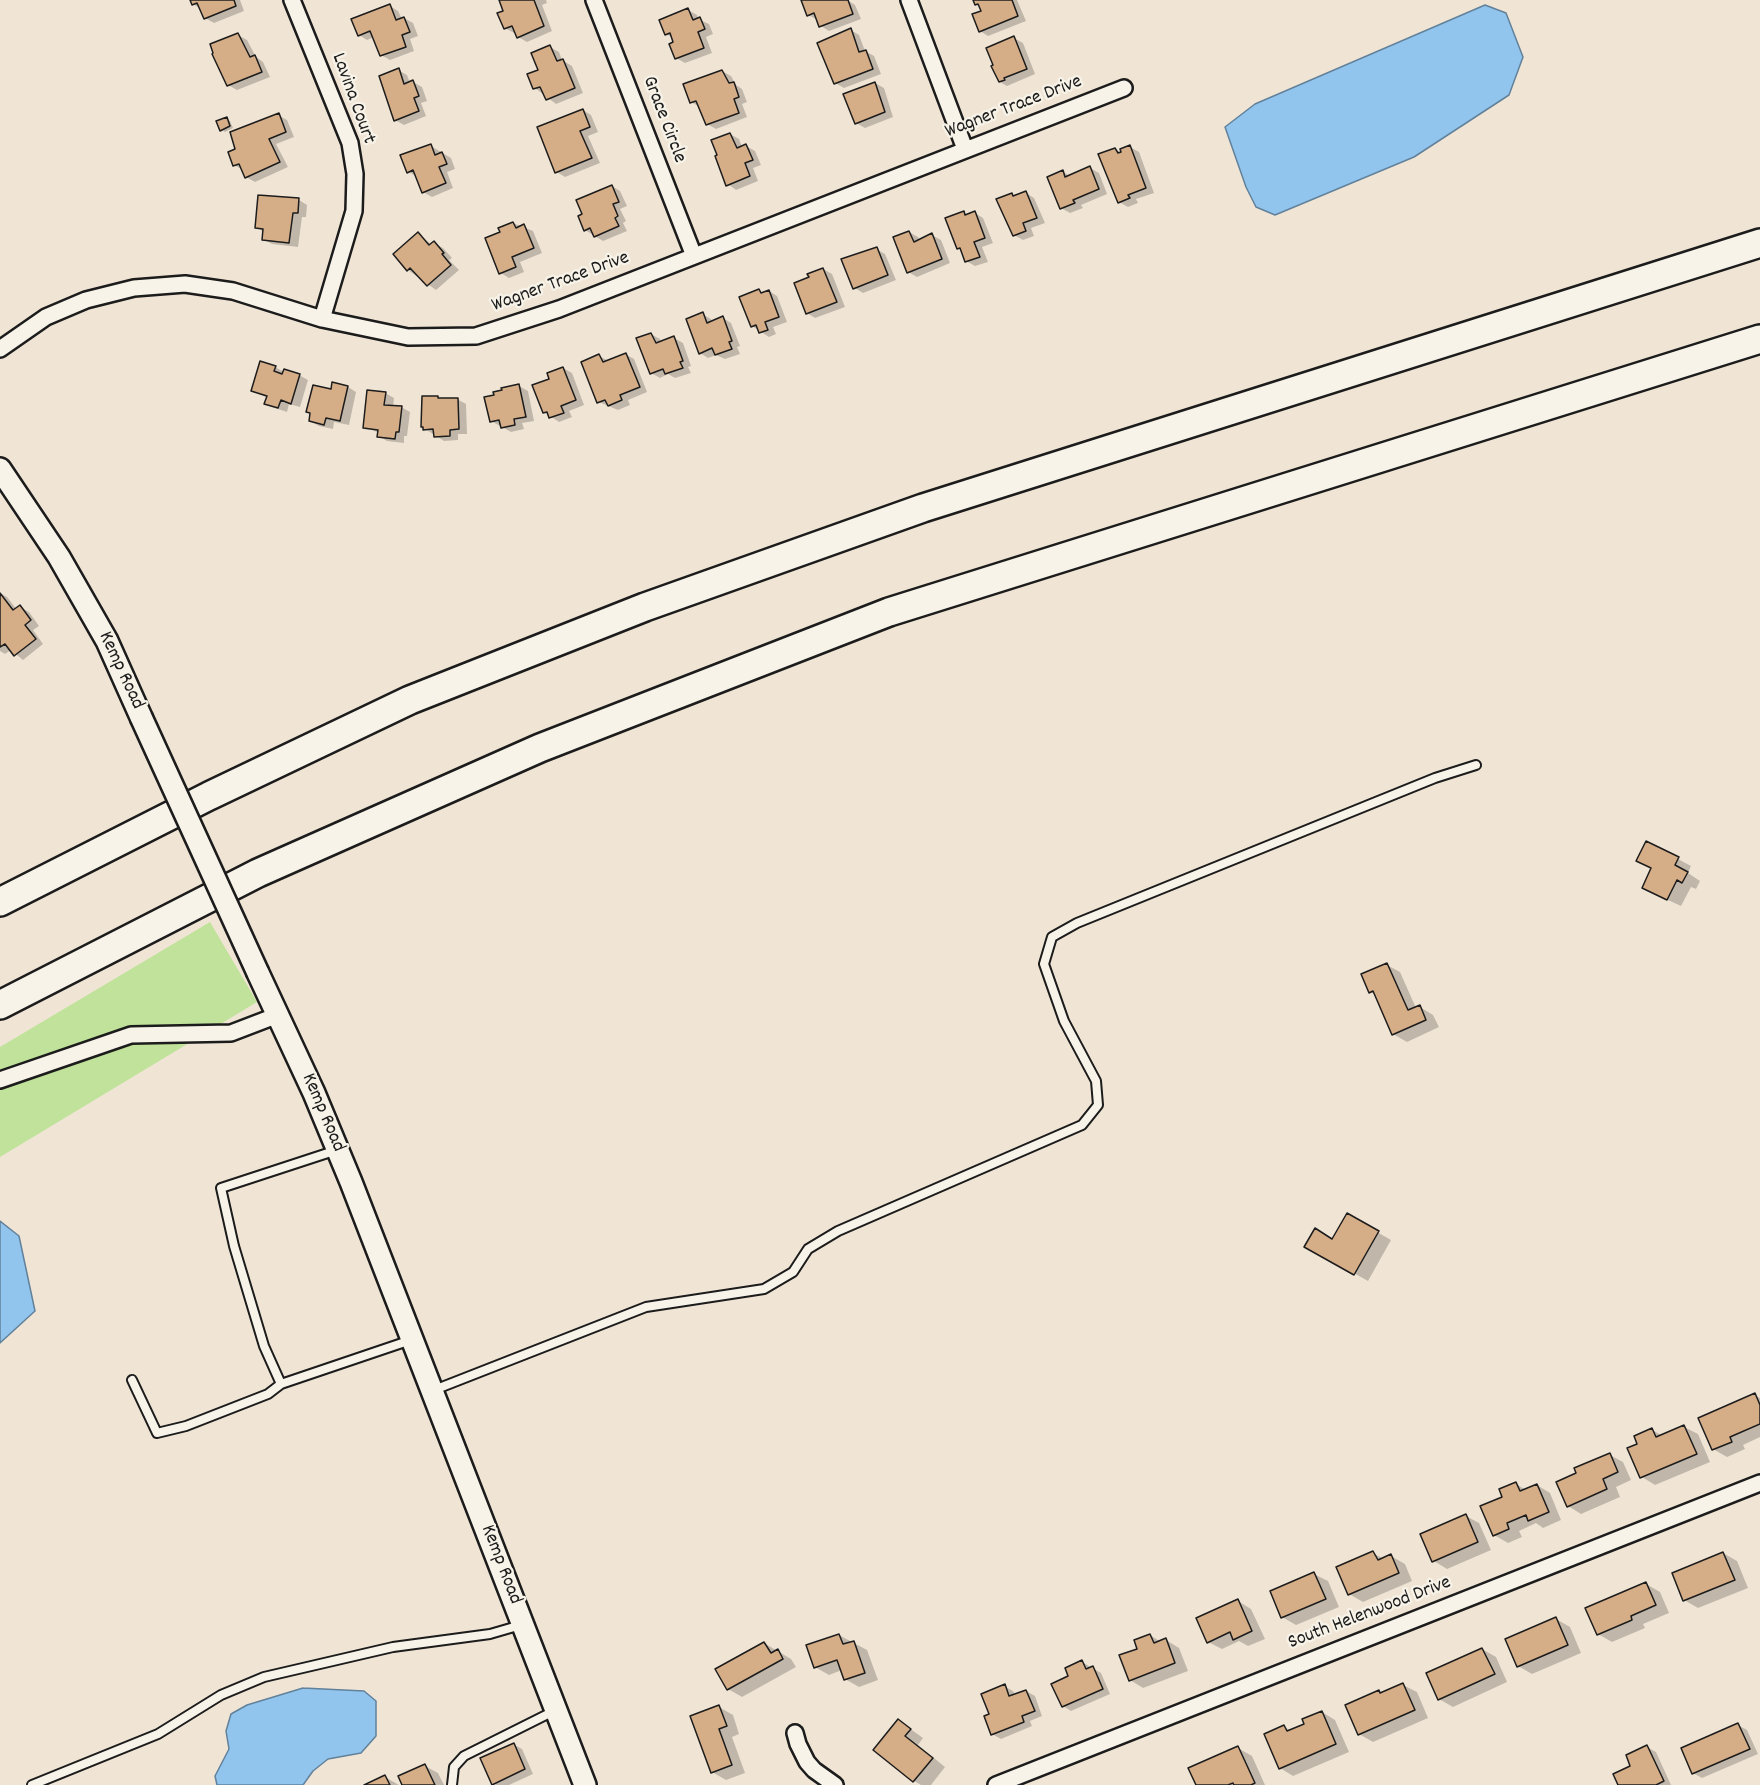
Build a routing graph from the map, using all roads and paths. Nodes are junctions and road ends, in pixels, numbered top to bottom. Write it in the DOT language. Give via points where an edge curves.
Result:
graph roads {
  1 [pos="292,0"];
  2 [pos="594,0"];
  3 [pos="909,0"];
  4 [pos="1124,88"];
  5 [pos="965,149"];
  6 [pos="1760,243"];
  7 [pos="694,256"];
  8 [pos="322,320"];
  9 [pos="1760,339"];
  10 [pos="0,349"];
  11 [pos="0,469"];
  12 [pos="1476,765"];
  13 [pos="0,902"];
  14 [pos="0,1005"];
  15 [pos="278,1016"];
  16 [pos="0,1080"];
  17 [pos="337,1150"];
  18 [pos="412,1339"];
  19 [pos="132,1380"];
  20 [pos="282,1384"];
  21 [pos="432,1391"];
  22 [pos="1760,1483"];
  23 [pos="523,1624"];
  24 [pos="556,1710"];
  25 [pos="795,1733"];
  26 [pos="32,1785"];
  27 [pos="452,1785"];
  28 [pos="585,1785"];
  29 [pos="835,1785"];
  30 [pos="996,1785"];
  1 -- 8 [label="street, Lavina Court" via="350,143 355,174 354,211"];
  2 -- 7 [label="street, Grace Circle"];
  3 -- 5 [label="street"];
  4 -- 5 [label="street, Wagner Trace Drive"];
  5 -- 7 [label="street, Wagner Trace Drive"];
  6 -- 13 [label="highway" via="923,508 645,607 410,700"];
  7 -- 8 [label="street, Wagner Trace Drive" via="559,309 476,336 408,337"];
  8 -- 10 [label="street, Wagner Trace Drive" via="224,290 185,284 134,288 86,300 46,317"];
  9 -- 14 [label="highway" via="889,612 540,748 258,873"];
  11 -- 15 [label="main road, Kemp Road, bridge" via="59,557 107,640"];
  12 -- 21 [label="lane" via="1088,918 1052,937 1044,964 1064,1021 1096,1081 1098,1105 1082,1125 838,1231 808,1249 793,1272 764,1289 646,1307"];
  15 -- 16 [label="street" via="231,1033 131,1035"];
  15 -- 17 [label="main road, Kemp Road"];
  17 -- 18 [label="main road, Kemp Road"];
  17 -- 20 [label="lane" via="221,1188 264,1346"];
  18 -- 20 [label="lane"];
  18 -- 21 [label="main road, Kemp Road"];
  19 -- 20 [label="lane" via="157,1433 258,1398"];
  21 -- 23 [label="main road, Kemp Road"];
  22 -- 30 [label="street, South Helenwood Drive"];
  23 -- 24 [label="main road, Kemp Road"];
  23 -- 26 [label="lane" via="490,1634 393,1647 264,1677 221,1695 158,1734"];
  24 -- 27 [label="lane" via="464,1756 454,1767"];
  24 -- 28 [label="main road, Kemp Road"];
  25 -- 29 [label="street" via="807,1762"];
}
